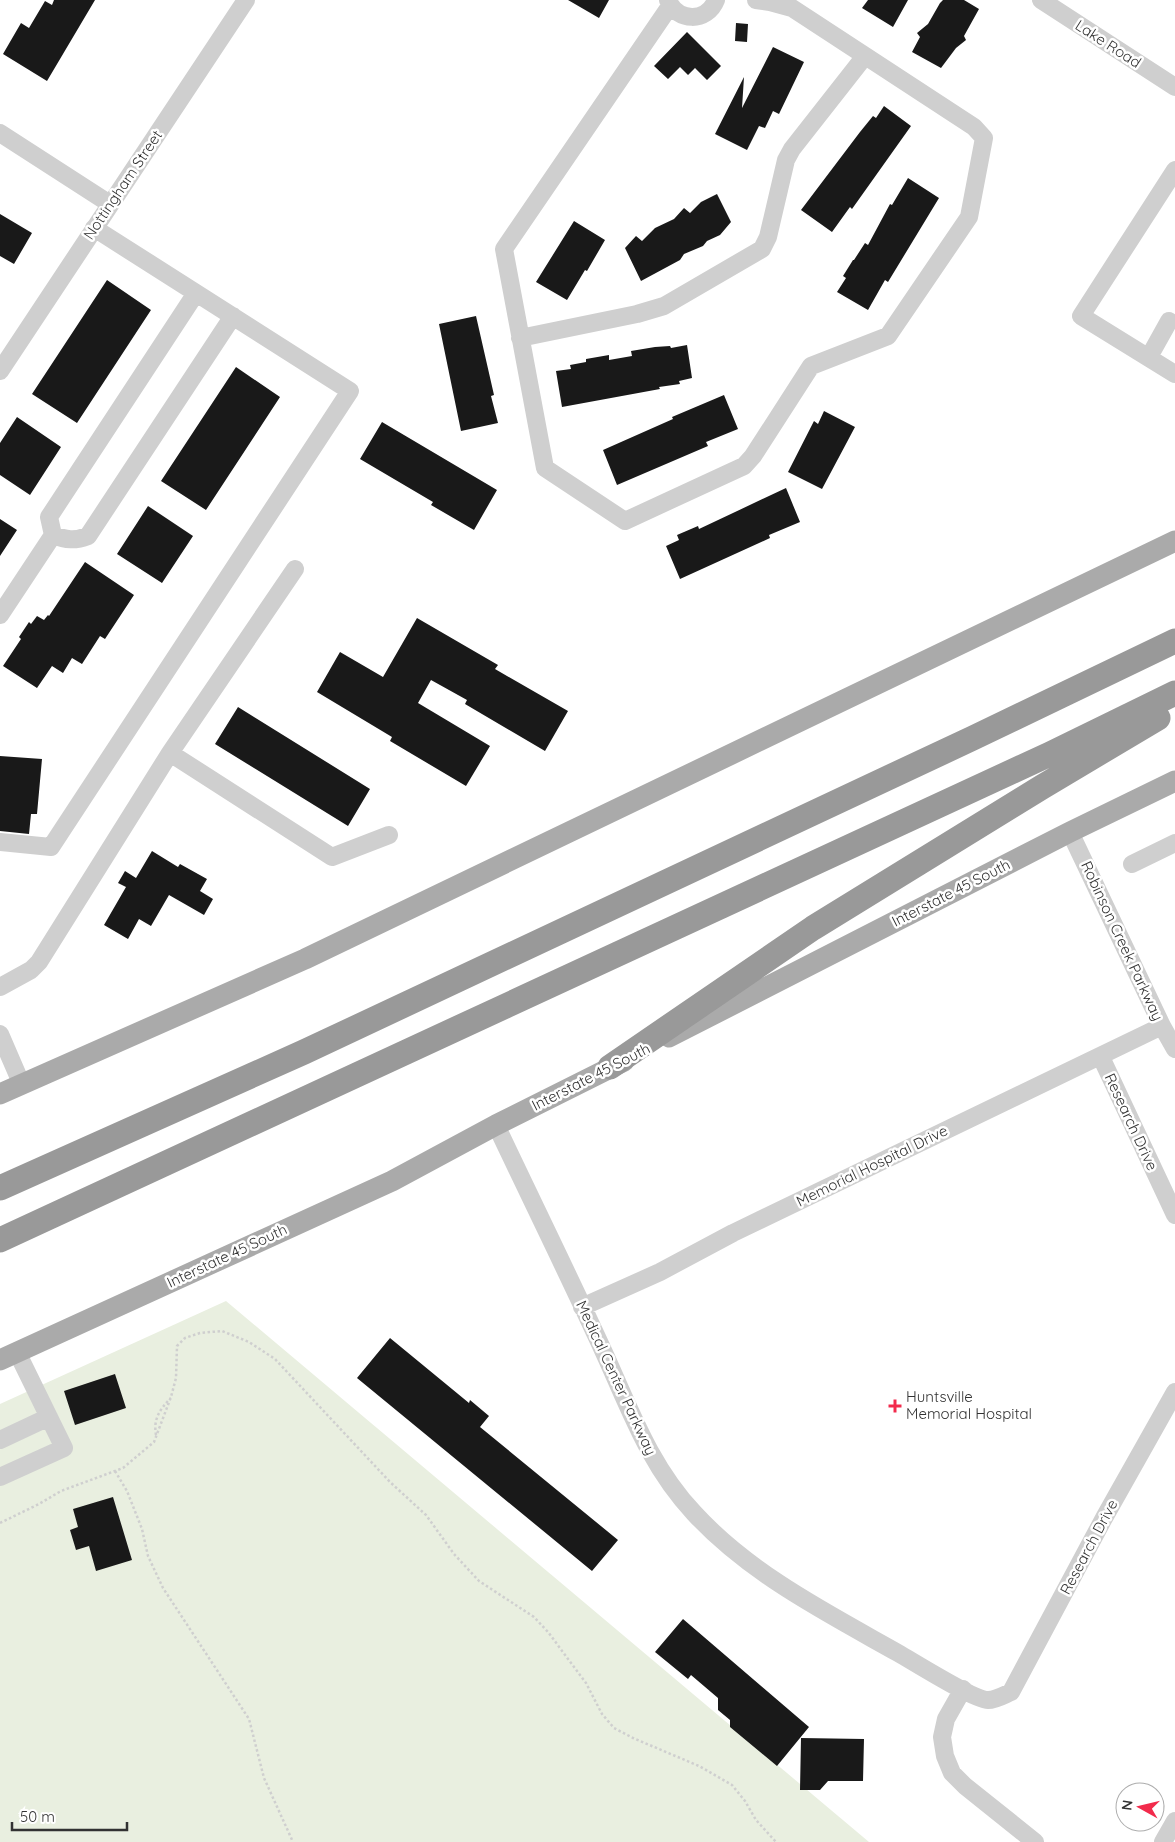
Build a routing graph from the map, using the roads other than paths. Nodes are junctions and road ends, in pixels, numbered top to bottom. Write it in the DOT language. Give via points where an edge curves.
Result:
graph roads {
  1 [pos="246,0"];
  2 [pos="716,0"];
  3 [pos="756,0"];
  4 [pos="1041,0"];
  5 [pos="669,3"];
  6 [pos="865,56"];
  7 [pos="1175,87"];
  8 [pos="0,133"];
  9 [pos="1175,170"];
  10 [pos="110,204"];
  11 [pos="94,228"];
  12 [pos="196,294"];
  13 [pos="233,316"];
  14 [pos="1173,321"];
  15 [pos="520,338"];
  16 [pos="1149,357"];
  17 [pos="0,371"];
  18 [pos="1175,374"];
  19 [pos="53,535"];
  20 [pos="1175,541"];
  21 [pos="295,570"];
  22 [pos="0,615"];
  23 [pos="1175,640"];
  24 [pos="1175,693"];
  25 [pos="1175,708"];
  26 [pos="170,753"];
  27 [pos="1175,781"];
  28 [pos="1070,832"];
  29 [pos="389,835"];
  30 [pos="0,842"];
  31 [pos="1175,843"];
  32 [pos="1132,864"];
  33 [pos="0,987"];
  34 [pos="1162,1026"];
  35 [pos="0,1034"];
  36 [pos="1175,1049"];
  37 [pos="1101,1057"];
  38 [pos="610,1068"];
  39 [pos="22,1085"];
  40 [pos="0,1094"];
  41 [pos="496,1125"];
  42 [pos="0,1188"];
  43 [pos="1175,1215"];
  44 [pos="0,1240"];
  45 [pos="582,1307"];
  46 [pos="8,1356"];
  47 [pos="1175,1392"];
  48 [pos="49,1417"];
  49 [pos="0,1440"];
  50 [pos="0,1477"];
  51 [pos="963,1690"];
  52 [pos="1000,1698"];
  53 [pos="1175,1821"];
  54 [pos="1036,1842"];
  55 [pos="1163,1842"];
  1 -- 10 [label="street, Nottingham Street"];
  2 -- 5 [label="street" via="707,13 697,17 677,13"];
  3 -- 6 [label="street" via="792,8"];
  4 -- 7 [label="street, Lake Road"];
  5 -- 15 [label="street" via="504,249"];
  6 -- 15 [label="street" via="786,160 762,250 664,306"];
  6 -- 15 [label="street" via="974,127 984,138 969,217 888,336 811,366 744,466 625,521 544,468"];
  8 -- 10 [label="street"];
  9 -- 16 [label="street" via="1081,316"];
  10 -- 11 [label="street, Nottingham Street"];
  11 -- 12 [label="street"];
  11 -- 17 [label="street, Nottingham Street"];
  12 -- 13 [label="street"];
  12 -- 19 [label="street" via="50,517"];
  13 -- 19 [label="street" via="88,536 68,540"];
  13 -- 30 [label="street" via="350,392 51,846"];
  14 -- 16 [label="street"];
  16 -- 18 [label="street"];
  19 -- 22 [label="street"];
  20 -- 39 [label="main road" via="306,959"];
  21 -- 26 [label="street"];
  23 -- 42 [label="highway" via="304,1052"];
  24 -- 44 [label="highway" via="1050,754"];
  25 -- 38 [label="highway" via="813,928"];
  26 -- 29 [label="street" via="332,857"];
  26 -- 33 [label="street" via="39,962"];
  27 -- 28 [label="main road, Interstate 45 South"];
  28 -- 34 [label="street, Robinson Creek Parkway"];
  28 -- 38 [label="main road, Interstate 45 South"];
  31 -- 32 [label="street"];
  34 -- 36 [label="street, Robinson Creek Parkway"];
  34 -- 37 [label="street, Memorial Hospital Drive"];
  35 -- 39 [label="street"];
  37 -- 43 [label="street, Research Drive"];
  37 -- 45 [label="street, Memorial Hospital Drive" via="906,1148 660,1272"];
  38 -- 41 [label="main road, Interstate 45 South"];
  39 -- 40 [label="main road"];
  41 -- 45 [label="street, Medical Center Parkway"];
  41 -- 46 [label="main road, Interstate 45 South" via="392,1181"];
  45 -- 51 [label="street, Medical Center Parkway" via="642,1439 668,1481 694,1513 723,1542 764,1573"];
  46 -- 48 [label="street"];
  47 -- 52 [label="street, Research Drive" via="1011,1692"];
  48 -- 49 [label="street"];
  48 -- 50 [label="street" via="64,1448"];
  51 -- 52 [label="street, Medical Center Parkway" via="987,1700"];
  51 -- 54 [label="street" via="946,1719 942,1737 944,1756 952,1773"];
  53 -- 55 [label="street"];
}
